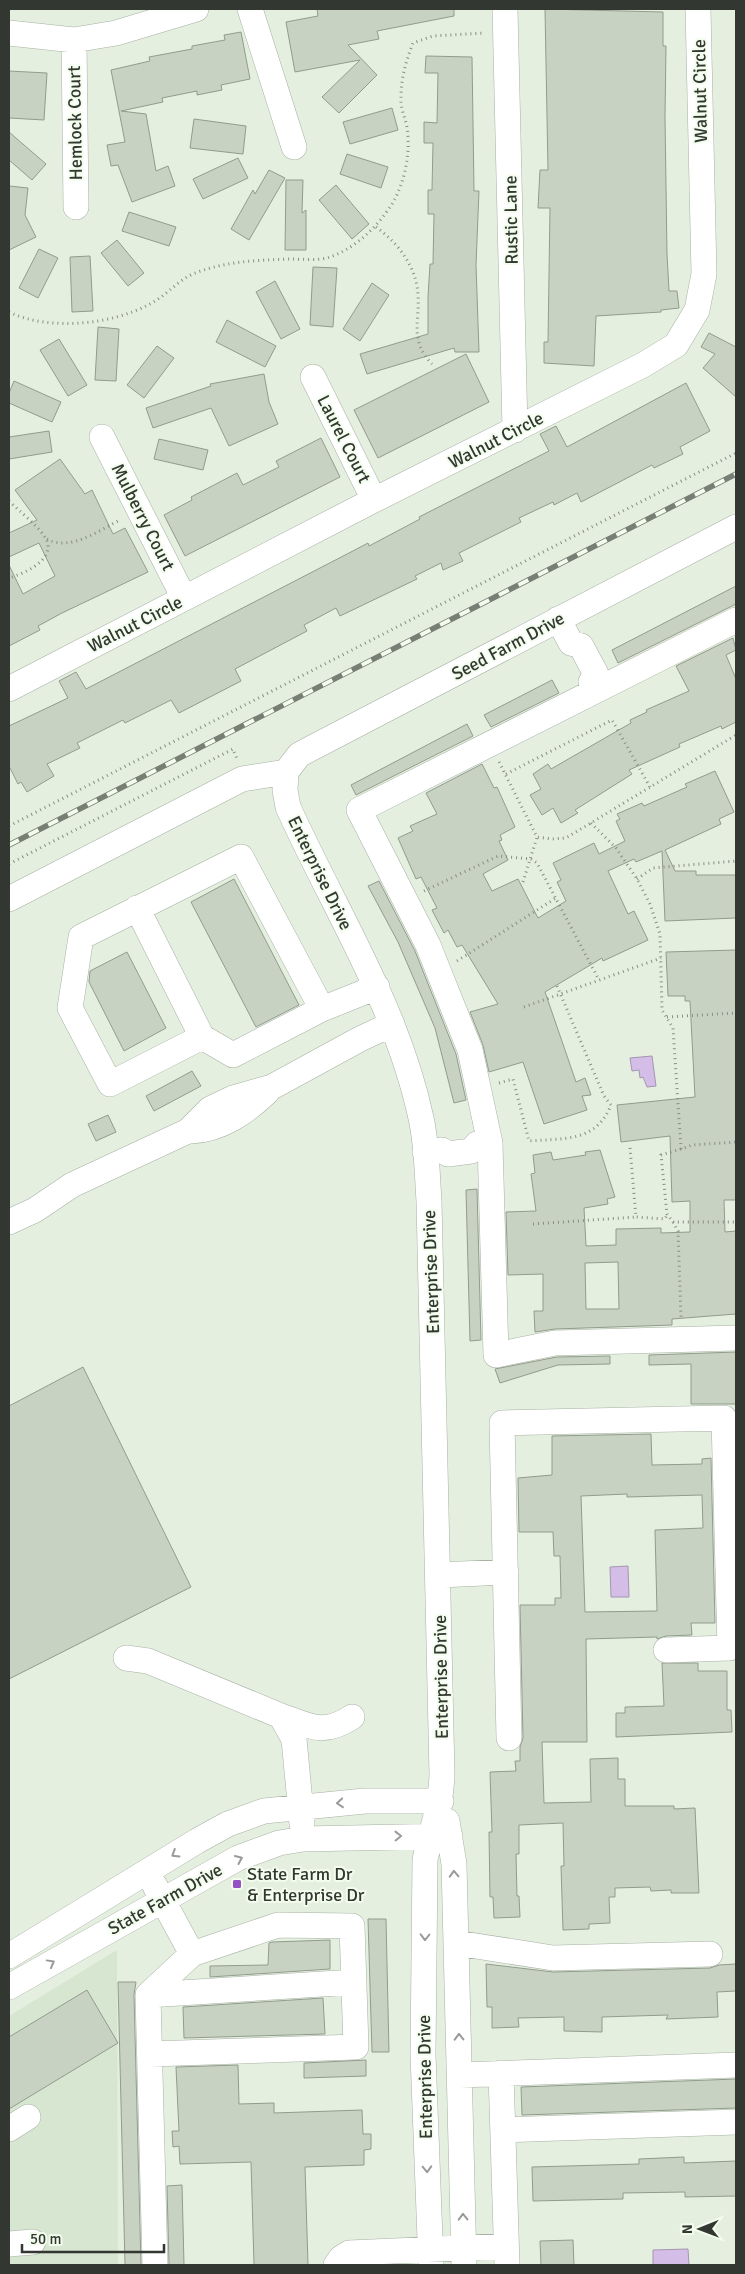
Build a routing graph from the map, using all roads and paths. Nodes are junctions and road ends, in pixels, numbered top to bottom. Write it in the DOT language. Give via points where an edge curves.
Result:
graph roads {
  1 [pos="196,9"];
  2 [pos="250,9"];
  3 [pos="698,9"];
  4 [pos="506,20"];
  5 [pos="9,33"];
  6 [pos="74,40"];
  7 [pos="294,147"];
  8 [pos="76,206"];
  9 [pos="376,227"];
  10 [pos="9,312"];
  11 [pos="432,364"];
  12 [pos="313,377"];
  13 [pos="515,430"];
  14 [pos="102,437"];
  15 [pos="736,453"];
  16 [pos="374,500"];
  17 [pos="9,501"];
  18 [pos="139,510"];
  19 [pos="736,527"];
  20 [pos="47,539"];
  21 [pos="9,578"];
  22 [pos="184,598"];
  23 [pos="558,619"];
  24 [pos="736,620"];
  25 [pos="593,687"];
  26 [pos="9,689"];
  27 [pos="736,735"];
  28 [pos="490,744"];
  29 [pos="240,766"];
  30 [pos="286,772"];
  31 [pos="505,774"];
  32 [pos="650,787"];
  33 [pos="591,823"];
  34 [pos="9,826"];
  35 [pos="537,837"];
  36 [pos="531,859"];
  37 [pos="736,861"];
  38 [pos="9,864"];
  39 [pos="637,879"];
  40 [pos="523,882"];
  41 [pos="556,898"];
  42 [pos="9,899"];
  43 [pos="406,900"];
  44 [pos="137,908"];
  45 [pos="661,958"];
  46 [pos="439,972"];
  47 [pos="598,980"];
  48 [pos="556,986"];
  49 [pos="377,987"];
  50 [pos="560,993"];
  51 [pos="524,1007"];
  52 [pos="322,1009"];
  53 [pos="736,1013"];
  54 [pos="667,1018"];
  55 [pos="392,1024"];
  56 [pos="202,1037"];
  57 [pos="478,1088"];
  58 [pos="736,1142"];
  59 [pos="483,1144"];
  60 [pos="630,1148"];
  61 [pos="681,1149"];
  62 [pos="434,1151"];
  63 [pos="667,1214"];
  64 [pos="636,1217"];
  65 [pos="9,1222"];
  66 [pos="673,1222"];
  67 [pos="736,1222"];
  68 [pos="533,1224"];
  69 [pos="736,1338"];
  70 [pos="682,1340"];
  71 [pos="506,1572"];
  72 [pos="439,1575"];
  73 [pos="666,1650"];
  74 [pos="126,1658"];
  75 [pos="281,1716"];
  76 [pos="352,1717"];
  77 [pos="510,1738"];
  78 [pos="441,1801"];
  79 [pos="300,1807"];
  80 [pos="440,1836"];
  81 [pos="303,1839"];
  82 [pos="147,1871"];
  83 [pos="163,1901"];
  84 [pos="457,1943"];
  85 [pos="192,1954"];
  86 [pos="710,1954"];
  87 [pos="9,1956"];
  88 [pos="354,1982"];
  89 [pos="9,1987"];
  90 [pos="148,1995"];
  91 [pos="150,2054"];
  92 [pos="736,2065"];
  93 [pos="501,2073"];
  94 [pos="460,2075"];
  95 [pos="736,2122"];
  96 [pos="503,2130"];
  97 [pos="33,2242"];
  98 [pos="9,2244"];
  99 [pos="506,2255"];
  100 [pos="464,2256"];
  101 [pos="431,2257"];
  102 [pos="155,2265"];
  103 [pos="336,2265"];
  1 -- 6 [label="street" via="116,34"];
  2 -- 7 [label="street"];
  3 -- 13 [label="street, Walnut Circle" via="704,274 697,310 676,345"];
  4 -- 9 [label="path" via="413,42 404,67 400,99 407,129 404,174 393,202"];
  4 -- 13 [label="street, Rustic Lane"];
  5 -- 6 [label="street"];
  6 -- 8 [label="street, Hemlock Court"];
  9 -- 10 [label="path" via="351,247 328,258 229,263 197,272 148,306 96,322 22,319"];
  9 -- 11 [label="path" via="393,239 410,264 418,294 417,338"];
  12 -- 16 [label="street, Laurel Court"];
  13 -- 16 [label="street, Walnut Circle"];
  14 -- 18 [label="street, Mulberry Court"];
  15 -- 34 [label="path"];
  16 -- 22 [label="street, Walnut Circle"];
  17 -- 20 [label="path"];
  18 -- 20 [label="path" via="79,540 64,544"];
  18 -- 22 [label="street, Mulberry Court"];
  19 -- 23 [label="street, Seed Farm Drive"];
  20 -- 21 [label="path" via="48,548 39,563 24,574"];
  22 -- 26 [label="street, Walnut Circle"];
  23 -- 25 [label="street" via="571,643 581,646 596,674"];
  23 -- 30 [label="street, Seed Farm Drive" via="299,755"];
  24 -- 25 [label="street"];
  25 -- 28 [label="street"];
  27 -- 32 [label="path"];
  28 -- 31 [label="path"];
  28 -- 43 [label="street" via="359,810"];
  29 -- 38 [label="path" via="233,749"];
  30 -- 42 [label="street" via="242,779"];
  30 -- 49 [label="street, Enterprise Drive" via="288,806"];
  31 -- 32 [label="path" via="612,720"];
  31 -- 35 [label="path"];
  32 -- 33 [label="path"];
  33 -- 35 [label="path" via="566,838"];
  33 -- 39 [label="path" via="616,848"];
  35 -- 36 [label="path"];
  36 -- 40 [label="path"];
  36 -- 41 [label="path" via="537,862"];
  36 -- 43 [label="path" via="498,856"];
  37 -- 39 [label="path" via="653,868"];
  39 -- 45 [label="path" via="660,934"];
  41 -- 46 [label="path"];
  41 -- 47 [label="path"];
  43 -- 46 [label="street"];
  44 -- 52 [label="street" via="241,858"];
  44 -- 56 [label="street"];
  44 -- 56 [label="street" via="82,937 70,1008 110,1084"];
  45 -- 47 [label="path"];
  45 -- 54 [label="path" via="662,1010"];
  46 -- 57 [label="street" via="470,1050"];
  47 -- 50 [label="path"];
  48 -- 50 [label="path"];
  49 -- 52 [label="street"];
  49 -- 55 [label="street, Enterprise Drive"];
  50 -- 51 [label="path"];
  50 -- 57 [label="path" via="610,1105 600,1125 584,1136 529,1141 513,1079"];
  52 -- 56 [label="street" via="233,1055"];
  53 -- 54 [label="path"];
  54 -- 61 [label="path" via="673,1028"];
  55 -- 62 [label="street, Enterprise Drive"];
  55 -- 65 [label="street" via="272,1087 240,1115 206,1130 188,1131 72,1185 35,1210"];
  57 -- 59 [label="street"];
  58 -- 61 [label="path" via="692,1145"];
  59 -- 62 [label="street" via="469,1139 446,1143"];
  59 -- 70 [label="street" via="496,1355 555,1343"];
  60 -- 64 [label="path"];
  61 -- 63 [label="path" via="662,1156"];
  62 -- 72 [label="street, Enterprise Drive" via="429,1201"];
  63 -- 64 [label="path" via="665,1218"];
  63 -- 66 [label="path"];
  64 -- 68 [label="path"];
  66 -- 67 [label="path"];
  66 -- 70 [label="path" via="678,1231"];
  69 -- 70 [label="street"];
  71 -- 72 [label="street"];
  71 -- 73 [label="street" via="502,1423 724,1418 730,1648"];
  71 -- 77 [label="street"];
  72 -- 78 [label="street, Enterprise Drive"];
  74 -- 75 [label="street" via="148,1661"];
  75 -- 76 [label="street" via="313,1728 328,1729"];
  75 -- 79 [label="street" via="294,1739"];
  78 -- 79 [label="street, State Farm Drive, one-way" via="365,1801"];
  78 -- 80 [label="street, Enterprise Drive"];
  79 -- 81 [label="street"];
  79 -- 82 [label="street, State Farm Drive, one-way" via="264,1811 228,1824"];
  81 -- 80 [label="street, State Farm Drive, one-way"];
  84 -- 80 [label="street, Enterprise Drive, one-way"];
  80 -- 101 [label="street, Enterprise Drive, one-way" via="425,1860 423,2055"];
  83 -- 81 [label="street, State Farm Drive, one-way" via="238,1858 279,1843"];
  82 -- 83 [label="street"];
  82 -- 87 [label="street, State Farm Drive"];
  83 -- 85 [label="street"];
  89 -- 83 [label="street, State Farm Drive, one-way"];
  84 -- 86 [label="street" via="553,1958"];
  94 -- 84 [label="street, Enterprise Drive, one-way"];
  85 -- 88 [label="street" via="278,1925 352,1926"];
  85 -- 90 [label="street"];
  88 -- 90 [label="street"];
  88 -- 91 [label="street" via="356,2047"];
  90 -- 91 [label="street"];
  91 -- 102 [label="street"];
  92 -- 93 [label="street"];
  93 -- 94 [label="street"];
  93 -- 96 [label="street"];
  100 -- 94 [label="street, Enterprise Drive, one-way"];
  95 -- 96 [label="street"];
  96 -- 99 [label="street"];
  97 -- 98 [label="street"];
  99 -- 100 [label="street"];
  100 -- 101 [label="street"];
  101 -- 103 [label="street" via="375,2251 349,2253"];
}
